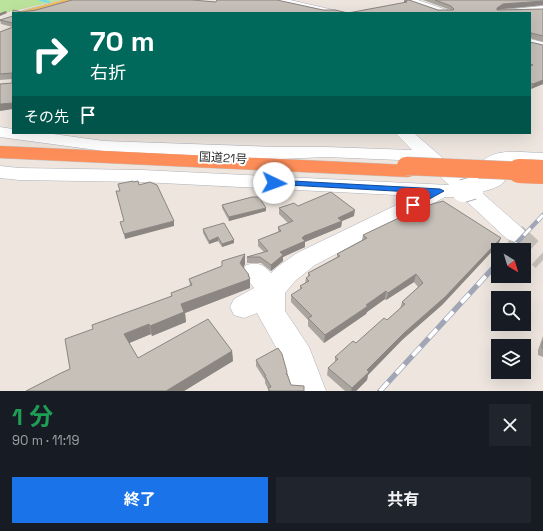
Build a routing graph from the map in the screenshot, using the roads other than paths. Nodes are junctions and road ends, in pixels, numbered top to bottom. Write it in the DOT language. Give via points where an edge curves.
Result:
graph roads {
  1 [pos="74,0"];
  2 [pos="279,0"];
  3 [pos="284,0"];
  4 [pos="410,0"];
  5 [pos="543,9"];
  6 [pos="30,12"];
  7 [pos="331,12"];
  8 [pos="444,12"];
  9 [pos="512,12"];
  10 [pos="0,132"];
  11 [pos="12,134"];
  12 [pos="15,134"];
  13 [pos="396,134"];
  14 [pos="405,134"];
  15 [pos="0,144"];
  16 [pos="0,152"];
  17 [pos="543,159"];
  18 [pos="277,165"];
  19 [pos="412,165"];
  20 [pos="0,172"];
  21 [pos="543,172"];
  22 [pos="543,177"];
  23 [pos="459,190"];
  24 [pos="515,234"];
  25 [pos="263,281"];
  26 [pos="244,307"];
  27 [pos="310,391"];
  1 -- 6 [label="main road"];
  2 -- 3 [label="street"];
  2 -- 7 [label="street"];
  4 -- 8 [label="street"];
  5 -- 9 [label="street"];
  10 -- 11 [label="street"];
  12 -- 18 [label="street"];
  13 -- 19 [label="street"];
  14 -- 24 [label="street"];
  15 -- 19 [label="highway, 国道21号" via="50,149"];
  16 -- 19 [label="highway, 国道21号"];
  17 -- 23 [label="street" via="507,158 491,161 489,165 495,180"];
  18 -- 19 [label="street" via="326,152"];
  18 -- 20 [label="street"];
  18 -- 23 [label="street"];
  19 -- 21 [label="highway, 国道21号, bridge"];
  19 -- 22 [label="highway, 国道21号"];
  19 -- 23 [label="street"];
  23 -- 25 [label="street" via="306,259 286,274"];
  25 -- 26 [label="street"];
  25 -- 27 [label="street" via="271,313 298,357"];
}
